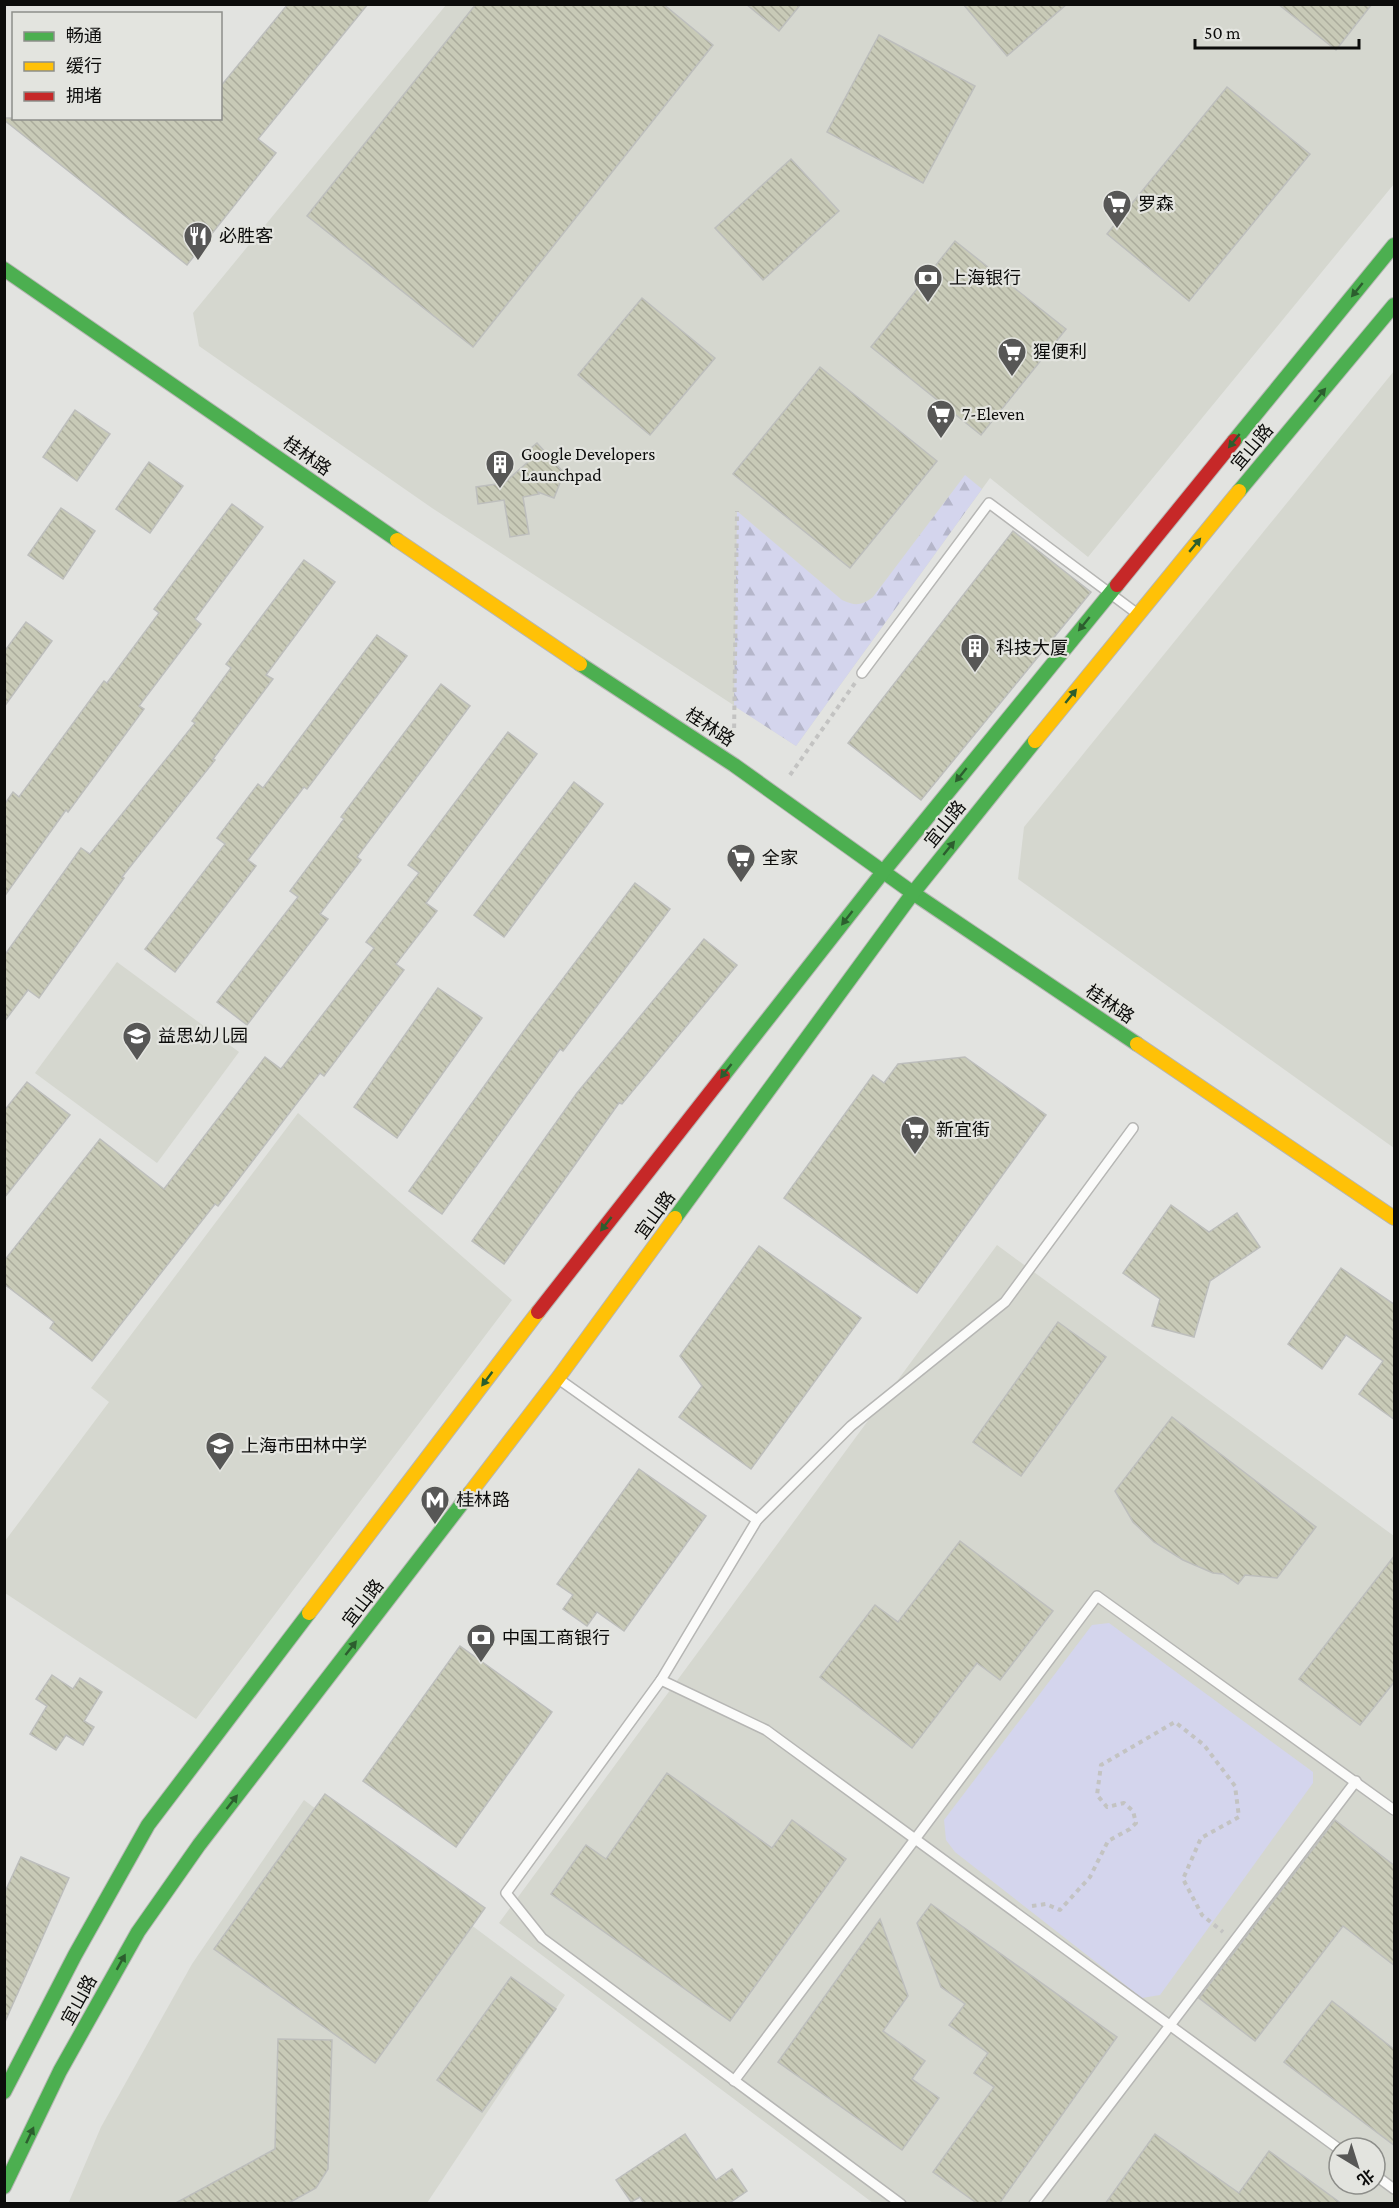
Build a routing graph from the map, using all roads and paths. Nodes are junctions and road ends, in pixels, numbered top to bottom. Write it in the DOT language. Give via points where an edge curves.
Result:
graph roads {
  1 [pos="1395,245"];
  2 [pos="4,269"];
  3 [pos="1395,305"];
  4 [pos="737,512"];
  5 [pos="1109,593"];
  6 [pos="1137,614"];
  7 [pos="862,673"];
  8 [pos="734,765"];
  9 [pos="777,795"];
  10 [pos="883,872"];
  11 [pos="913,893"];
  12 [pos="1133,1128"];
  13 [pos="1395,1218"];
  14 [pos="558,1378"];
  15 [pos="757,1520"];
  16 [pos="661,1680"];
  17 [pos="1356,1780"];
  18 [pos="1395,1810"];
  19 [pos="915,1837"];
  20 [pos="1010,1908"];
  21 [pos="1233,1940"];
  22 [pos="1168,2025"];
  23 [pos="734,2081"];
  24 [pos="4,2092"];
  25 [pos="1327,2140"];
  26 [pos="4,2187"];
  27 [pos="901,2204"];
  28 [pos="1034,2204"];
  1 -- 5 [label="main road, 宜山路, one-way"];
  2 -- 8 [label="main road, 桂林路" via="516,622"];
  6 -- 3 [label="main road, 宜山路, one-way"];
  4 -- 8 [label="path"];
  5 -- 6 [label="lane"];
  5 -- 7 [label="lane" via="989,503"];
  5 -- 10 [label="main road, 宜山路, one-way"];
  11 -- 6 [label="main road, 宜山路, one-way"];
  7 -- 9 [label="path"];
  8 -- 9 [label="main road, 桂林路"];
  9 -- 10 [label="main road, 桂林路"];
  10 -- 11 [label="main road, 桂林路"];
  10 -- 24 [label="main road, 宜山路, one-way" via="567,1274 148,1825 75,1954"];
  11 -- 13 [label="main road, 桂林路"];
  11 -- 14 [label="main road, 宜山路"];
  12 -- 15 [label="lane" via="1005,1302 851,1426"];
  14 -- 15 [label="lane"];
  26 -- 14 [label="main road, 宜山路, one-way" via="60,2071 138,1932 199,1845"];
  15 -- 16 [label="lane"];
  16 -- 19 [label="lane" via="766,1730"];
  16 -- 23 [label="lane" via="506,1893 542,1938"];
  17 -- 18 [label="lane"];
  17 -- 19 [label="lane" via="1097,1596"];
  17 -- 21 [label="lane"];
  19 -- 20 [label="lane"];
  19 -- 23 [label="lane"];
  20 -- 21 [label="path" via="1046,1904 1060,1910 1090,1877 1108,1841 1136,1823 1134,1811 1124,1803 1107,1807 1097,1796 1101,1765 1175,1722 1204,1745 1235,1786 1239,1817 1201,1838 1183,1879 1202,1915"];
  20 -- 22 [label="lane"];
  21 -- 22 [label="lane"];
  22 -- 25 [label="lane"];
  22 -- 28 [label="lane"];
  23 -- 27 [label="lane"];
}
